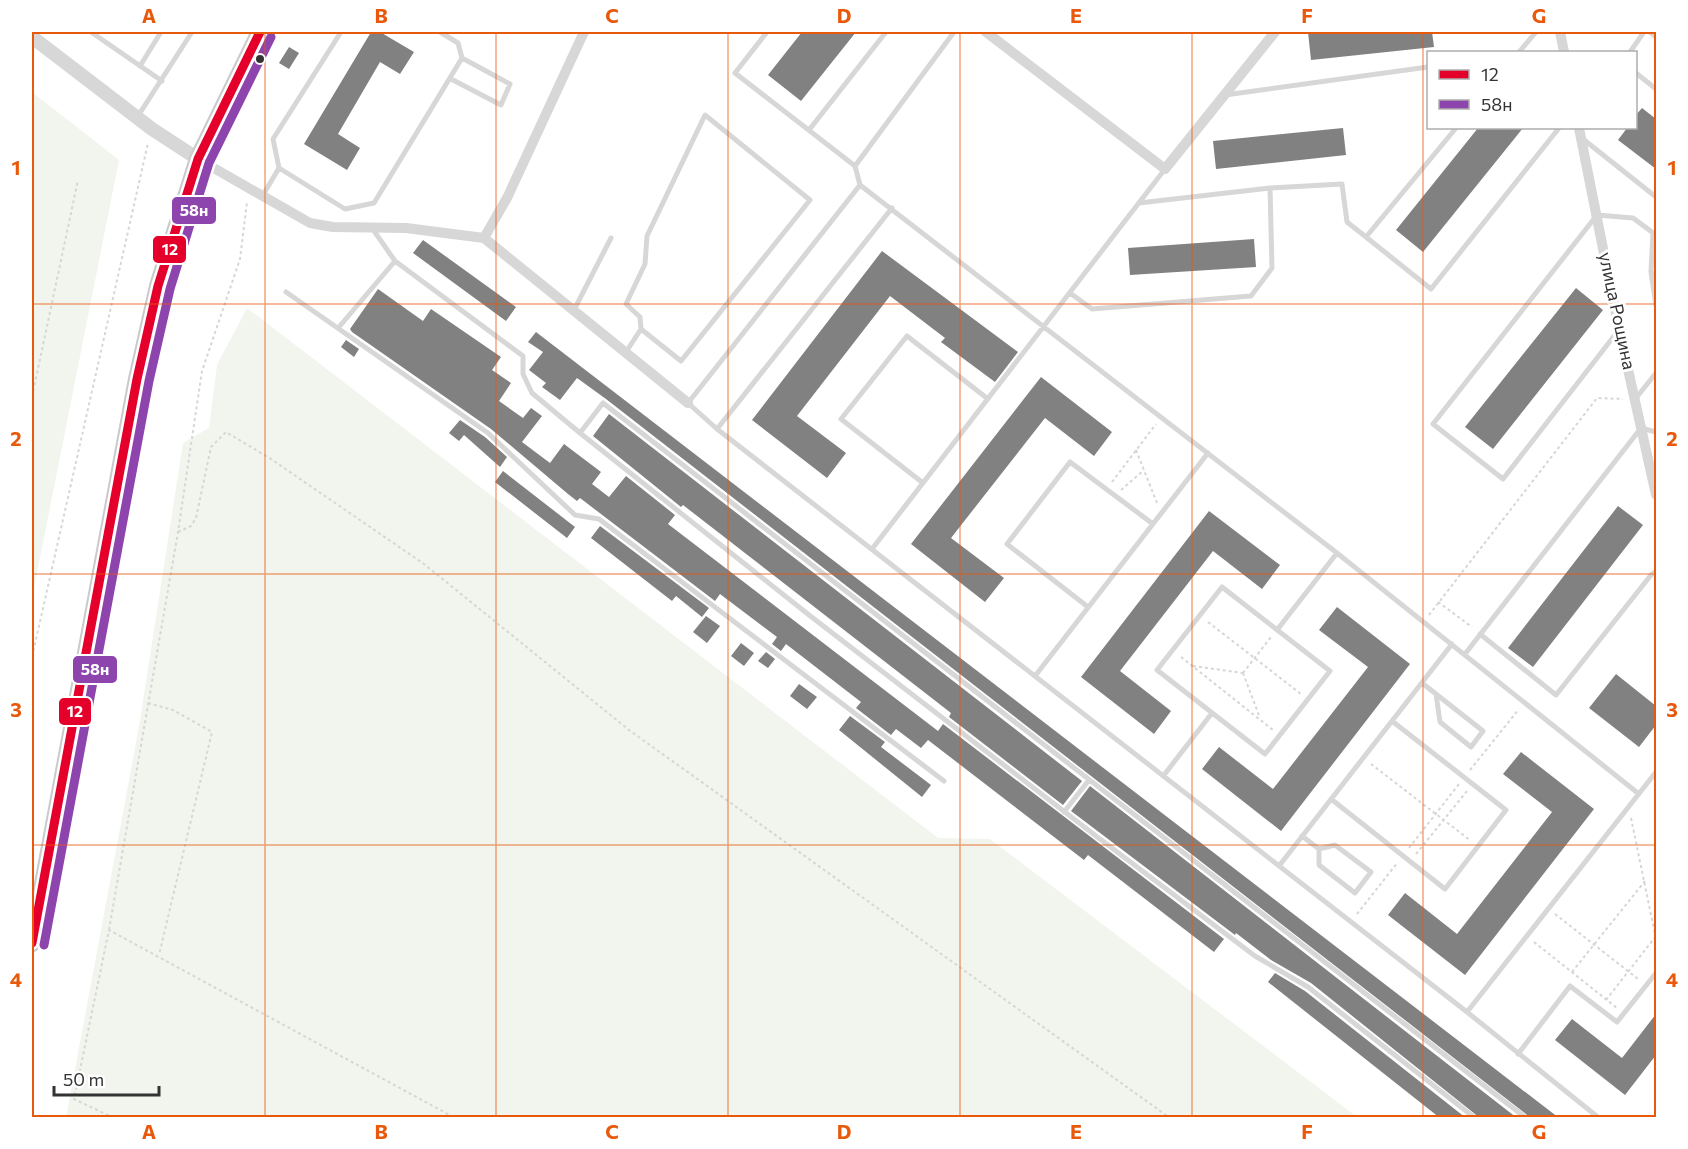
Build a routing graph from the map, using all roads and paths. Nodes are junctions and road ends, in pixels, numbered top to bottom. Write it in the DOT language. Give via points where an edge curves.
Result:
graph roads {
  1 [pos="91,32"];
  2 [pos="161,32"];
  3 [pos="192,32"];
  4 [pos="260,32"];
  5 [pos="341,32"];
  6 [pos="440,32"];
  7 [pos="584,32"];
  8 [pos="767,32"];
  9 [pos="886,32"];
  10 [pos="954,32"];
  11 [pos="986,32"];
  12 [pos="1275,32"];
  13 [pos="1536,32"];
  14 [pos="1560,32"];
  15 [pos="1644,32"];
  16 [pos="1650,32"];
  17 [pos="32,37"];
  18 [pos="1656,37"];
  19 [pos="1519,51"];
  20 [pos="1564,51"];
  21 [pos="1631,51"];
  22 [pos="462,58"];
  23 [pos="140,66"];
  24 [pos="1427,67"];
  25 [pos="1637,75"];
  26 [pos="451,80"];
  27 [pos="162,81"];
  28 [pos="1656,89"];
  29 [pos="1224,95"];
  30 [pos="137,116"];
  31 [pos="152,129"];
  32 [pos="1455,129"];
  33 [pos="1558,129"];
  34 [pos="809,130"];
  35 [pos="1580,133"];
  36 [pos="198,159"];
  37 [pos="855,166"];
  38 [pos="279,168"];
  39 [pos="1165,170"];
  40 [pos="78,180"];
  41 [pos="860,185"];
  42 [pos="249,187"];
  43 [pos="1270,188"];
  44 [pos="263,195"];
  45 [pos="1656,197"];
  46 [pos="1139,203"];
  47 [pos="892,208"];
  48 [pos="1597,215"];
  49 [pos="371,226"];
  50 [pos="1655,234"];
  51 [pos="1366,237"];
  52 [pos="484,238"];
  53 [pos="611,238"];
  54 [pos="395,261"];
  55 [pos="1651,272"];
  56 [pos="1656,276"];
  57 [pos="286,292"];
  58 [pos="1070,293"];
  59 [pos="1656,306"];
  60 [pos="573,312"];
  61 [pos="1044,326"];
  62 [pos="339,327"];
  63 [pos="641,329"];
  64 [pos="1619,329"];
  65 [pos="625,353"];
  66 [pos="1656,373"];
  67 [pos="32,397"];
  68 [pos="988,399"];
  69 [pos="1635,400"];
  70 [pos="688,404"];
  71 [pos="1161,417"];
  72 [pos="1641,428"];
  73 [pos="717,429"];
  74 [pos="1656,432"];
  75 [pos="580,433"];
  76 [pos="1136,450"];
  77 [pos="1208,453"];
  78 [pos="1144,470"];
  79 [pos="923,483"];
  80 [pos="1655,483"];
  81 [pos="1106,489"];
  82 [pos="1114,495"];
  83 [pos="1656,495"];
  84 [pos="1161,514"];
  85 [pos="1153,524"];
  86 [pos="178,532"];
  87 [pos="872,549"];
  88 [pos="1337,553"];
  89 [pos="1656,571"];
  90 [pos="1438,602"];
  91 [pos="1088,608"];
  92 [pos="1200,615"];
  93 [pos="1423,622"];
  94 [pos="1277,630"];
  95 [pos="1480,634"];
  96 [pos="1452,644"];
  97 [pos="1172,651"];
  98 [pos="1465,654"];
  99 [pos="32,657"];
  100 [pos="1255,658"];
  101 [pos="1191,665"];
  102 [pos="1243,673"];
  103 [pos="1035,676"];
  104 [pos="1422,683"];
  105 [pos="1436,694"];
  106 [pos="1308,700"];
  107 [pos="1524,702"];
  108 [pos="148,704"];
  109 [pos="1212,713"];
  110 [pos="1261,720"];
  111 [pos="1392,721"];
  112 [pos="1280,735"];
  113 [pos="1363,757"];
  114 [pos="1656,772"];
  115 [pos="1164,775"];
  116 [pos="1464,778"];
  117 [pos="1089,780"];
  118 [pos="944,781"];
  119 [pos="1472,784"];
  120 [pos="1639,794"];
  121 [pos="1331,799"];
  122 [pos="1629,807"];
  123 [pos="1064,812"];
  124 [pos="1436,814"];
  125 [pos="1443,820"];
  126 [pos="1302,836"];
  127 [pos="1478,847"];
  128 [pos="1319,849"];
  129 [pos="1403,856"];
  130 [pos="1410,862"];
  131 [pos="1279,866"];
  132 [pos="1645,881"];
  133 [pos="1548,908"];
  134 [pos="1352,922"];
  135 [pos="109,930"];
  136 [pos="1527,936"];
  137 [pos="1656,937"];
  138 [pos="32,943"];
  139 [pos="1594,945"];
  140 [pos="159,955"];
  141 [pos="1628,971"];
  142 [pos="1572,972"];
  143 [pos="1656,973"];
  144 [pos="1646,986"];
  145 [pos="1606,999"];
  146 [pos="1599,1008"];
  147 [pos="1467,1012"];
  148 [pos="1624,1013"];
  149 [pos="1518,1054"];
  150 [pos="114,1118"];
  151 [pos="455,1118"];
  152 [pos="1170,1118"];
  153 [pos="1476,1118"];
  154 [pos="1526,1118"];
  155 [pos="1599,1118"];
  1 -- 23 [label="lane"];
  2 -- 23 [label="lane"];
  3 -- 27 [label="lane"];
  4 -- 36 [label="main road"];
  5 -- 38 [label="lane" via="273,139"];
  6 -- 22 [label="lane" via="458,43"];
  7 -- 52 [label="street" via="496,221"];
  8 -- 34 [label="lane" via="735,73"];
  9 -- 34 [label="lane"];
  10 -- 37 [label="lane"];
  11 -- 39 [label="street"];
  12 -- 29 [label="street"];
  13 -- 19 [label="lane"];
  14 -- 20 [label="street"];
  15 -- 21 [label="lane"];
  16 -- 18 [label="lane"];
  17 -- 30 [label="street"];
  22 -- 26 [label="lane"];
  22 -- 26 [label="lane" via="510,84 501,105"];
  23 -- 27 [label="lane"];
  24 -- 29 [label="lane"];
  25 -- 28 [label="lane"];
  26 -- 38 [label="lane" via="374,202 345,209"];
  27 -- 30 [label="lane"];
  29 -- 39 [label="street"];
  30 -- 31 [label="street"];
  31 -- 36 [label="street"];
  31 -- 99 [label="path"];
  32 -- 51 [label="lane"];
  33 -- 51 [label="lane" via="1431,289"];
  34 -- 37 [label="lane"];
  35 -- 45 [label="lane"];
  35 -- 48 [label="street, улица Рощина"];
  36 -- 42 [label="street"];
  36 -- 138 [label="main road" via="158,286 137,379"];
  37 -- 41 [label="lane"];
  38 -- 44 [label="lane"];
  39 -- 46 [label="lane"];
  40 -- 67 [label="path"];
  41 -- 47 [label="lane"];
  41 -- 70 [label="lane"];
  42 -- 44 [label="street"];
  42 -- 86 [label="path" via="240,259 202,371"];
  43 -- 46 [label="lane"];
  43 -- 51 [label="lane" via="1342,184 1347,222"];
  43 -- 58 [label="lane" via="1272,268 1251,296 1092,309"];
  44 -- 49 [label="street" via="310,222 333,227"];
  46 -- 58 [label="lane"];
  47 -- 61 [label="lane"];
  47 -- 73 [label="lane"];
  48 -- 50 [label="lane" via="1634,218"];
  48 -- 64 [label="street, улица Рощина"];
  48 -- 64 [label="lane" via="1433,424 1503,479"];
  49 -- 52 [label="street"];
  49 -- 54 [label="lane"];
  50 -- 55 [label="lane"];
  52 -- 60 [label="street"];
  53 -- 60 [label="lane"];
  54 -- 62 [label="lane"];
  54 -- 75 [label="lane" via="523,356 524,374 532,393"];
  55 -- 56 [label="lane"];
  55 -- 59 [label="lane"];
  57 -- 62 [label="lane"];
  58 -- 61 [label="lane"];
  60 -- 65 [label="street"];
  61 -- 68 [label="lane"];
  61 -- 71 [label="lane"];
  62 -- 118 [label="lane" via="488,433 575,515 599,519"];
  63 -- 63 [label="lane" via="681,362 810,200 705,115 647,236 645,264 627,300 628,308 640,317"];
  63 -- 65 [label="lane"];
  64 -- 69 [label="street, улица Рощина"];
  65 -- 70 [label="street"];
  66 -- 69 [label="lane"];
  68 -- 79 [label="lane"];
  68 -- 79 [label="lane" via="907,336 841,419"];
  69 -- 72 [label="street, улица Рощина"];
  69 -- 90 [label="path" via="1597,398"];
  70 -- 73 [label="lane"];
  71 -- 76 [label="path"];
  71 -- 77 [label="lane"];
  72 -- 74 [label="lane"];
  72 -- 80 [label="street, улица Рощина"];
  72 -- 95 [label="lane"];
  73 -- 87 [label="lane"];
  75 -- 117 [label="lane" via="603,403"];
  75 -- 123 [label="lane"];
  76 -- 78 [label="path"];
  76 -- 81 [label="path"];
  77 -- 84 [label="lane"];
  77 -- 88 [label="lane"];
  78 -- 82 [label="path"];
  78 -- 84 [label="path"];
  79 -- 87 [label="lane"];
  80 -- 83 [label="street, улица Рощина"];
  81 -- 82 [label="lane"];
  81 -- 91 [label="lane" via="1070,462 1007,544"];
  82 -- 85 [label="lane"];
  84 -- 85 [label="lane"];
  85 -- 91 [label="lane"];
  86 -- 108 [label="path"];
  86 -- 152 [label="path" via="191,526 195,518 211,447 226,432 424,564 629,730"];
  87 -- 103 [label="lane"];
  88 -- 93 [label="lane"];
  88 -- 94 [label="lane"];
  89 -- 95 [label="lane" via="1557,695"];
  90 -- 93 [label="path"];
  90 -- 95 [label="path"];
  91 -- 103 [label="lane"];
  92 -- 94 [label="lane" via="1222,587"];
  92 -- 97 [label="lane"];
  92 -- 100 [label="path"];
  93 -- 96 [label="lane"];
  94 -- 100 [label="path"];
  94 -- 106 [label="lane" via="1330,671"];
  95 -- 98 [label="lane"];
  96 -- 98 [label="lane"];
  96 -- 104 [label="lane"];
  97 -- 101 [label="path"];
  97 -- 109 [label="lane" via="1157,669"];
  98 -- 107 [label="lane"];
  100 -- 102 [label="path"];
  100 -- 106 [label="path"];
  101 -- 102 [label="path"];
  101 -- 110 [label="path"];
  102 -- 110 [label="path"];
  103 -- 115 [label="lane"];
  104 -- 105 [label="lane"];
  104 -- 111 [label="lane"];
  105 -- 105 [label="lane" via="1440,722 1471,747 1483,731"];
  106 -- 112 [label="lane"];
  107 -- 116 [label="path"];
  107 -- 120 [label="lane"];
  108 -- 135 [label="path"];
  108 -- 140 [label="path" via="173,710 212,732"];
  109 -- 112 [label="lane" via="1265,754"];
  109 -- 115 [label="lane"];
  110 -- 112 [label="path"];
  111 -- 113 [label="lane"];
  111 -- 116 [label="lane"];
  113 -- 121 [label="lane"];
  113 -- 124 [label="path"];
  114 -- 120 [label="lane"];
  115 -- 131 [label="lane"];
  116 -- 119 [label="lane"];
  116 -- 124 [label="path"];
  117 -- 123 [label="lane"];
  117 -- 154 [label="lane"];
  119 -- 125 [label="path"];
  119 -- 127 [label="lane" via="1506,810"];
  120 -- 122 [label="lane"];
  121 -- 126 [label="lane"];
  121 -- 129 [label="lane"];
  122 -- 132 [label="path"];
  122 -- 133 [label="lane"];
  123 -- 153 [label="lane" via="1255,956 1308,987"];
  124 -- 125 [label="path"];
  124 -- 129 [label="path"];
  125 -- 127 [label="path"];
  125 -- 130 [label="path"];
  126 -- 128 [label="lane"];
  126 -- 131 [label="lane"];
  127 -- 130 [label="lane" via="1445,889"];
  128 -- 128 [label="lane" via="1319,865 1355,893 1371,872 1335,845"];
  129 -- 130 [label="lane"];
  129 -- 134 [label="path"];
  131 -- 134 [label="lane"];
  132 -- 137 [label="path"];
  132 -- 139 [label="path"];
  133 -- 136 [label="lane"];
  133 -- 139 [label="path"];
  134 -- 147 [label="lane"];
  135 -- 140 [label="path"];
  135 -- 150 [label="path" via="74,1098"];
  136 -- 142 [label="path"];
  136 -- 147 [label="lane"];
  137 -- 141 [label="path"];
  139 -- 141 [label="path"];
  139 -- 142 [label="path"];
  140 -- 151 [label="path"];
  141 -- 144 [label="path"];
  141 -- 145 [label="path"];
  142 -- 145 [label="path"];
  143 -- 144 [label="lane"];
  144 -- 148 [label="lane"];
  145 -- 146 [label="path"];
  145 -- 148 [label="path"];
  146 -- 148 [label="lane" via="1617,1022"];
  146 -- 149 [label="lane" via="1570,986"];
  147 -- 149 [label="lane"];
  149 -- 155 [label="lane"];
}
